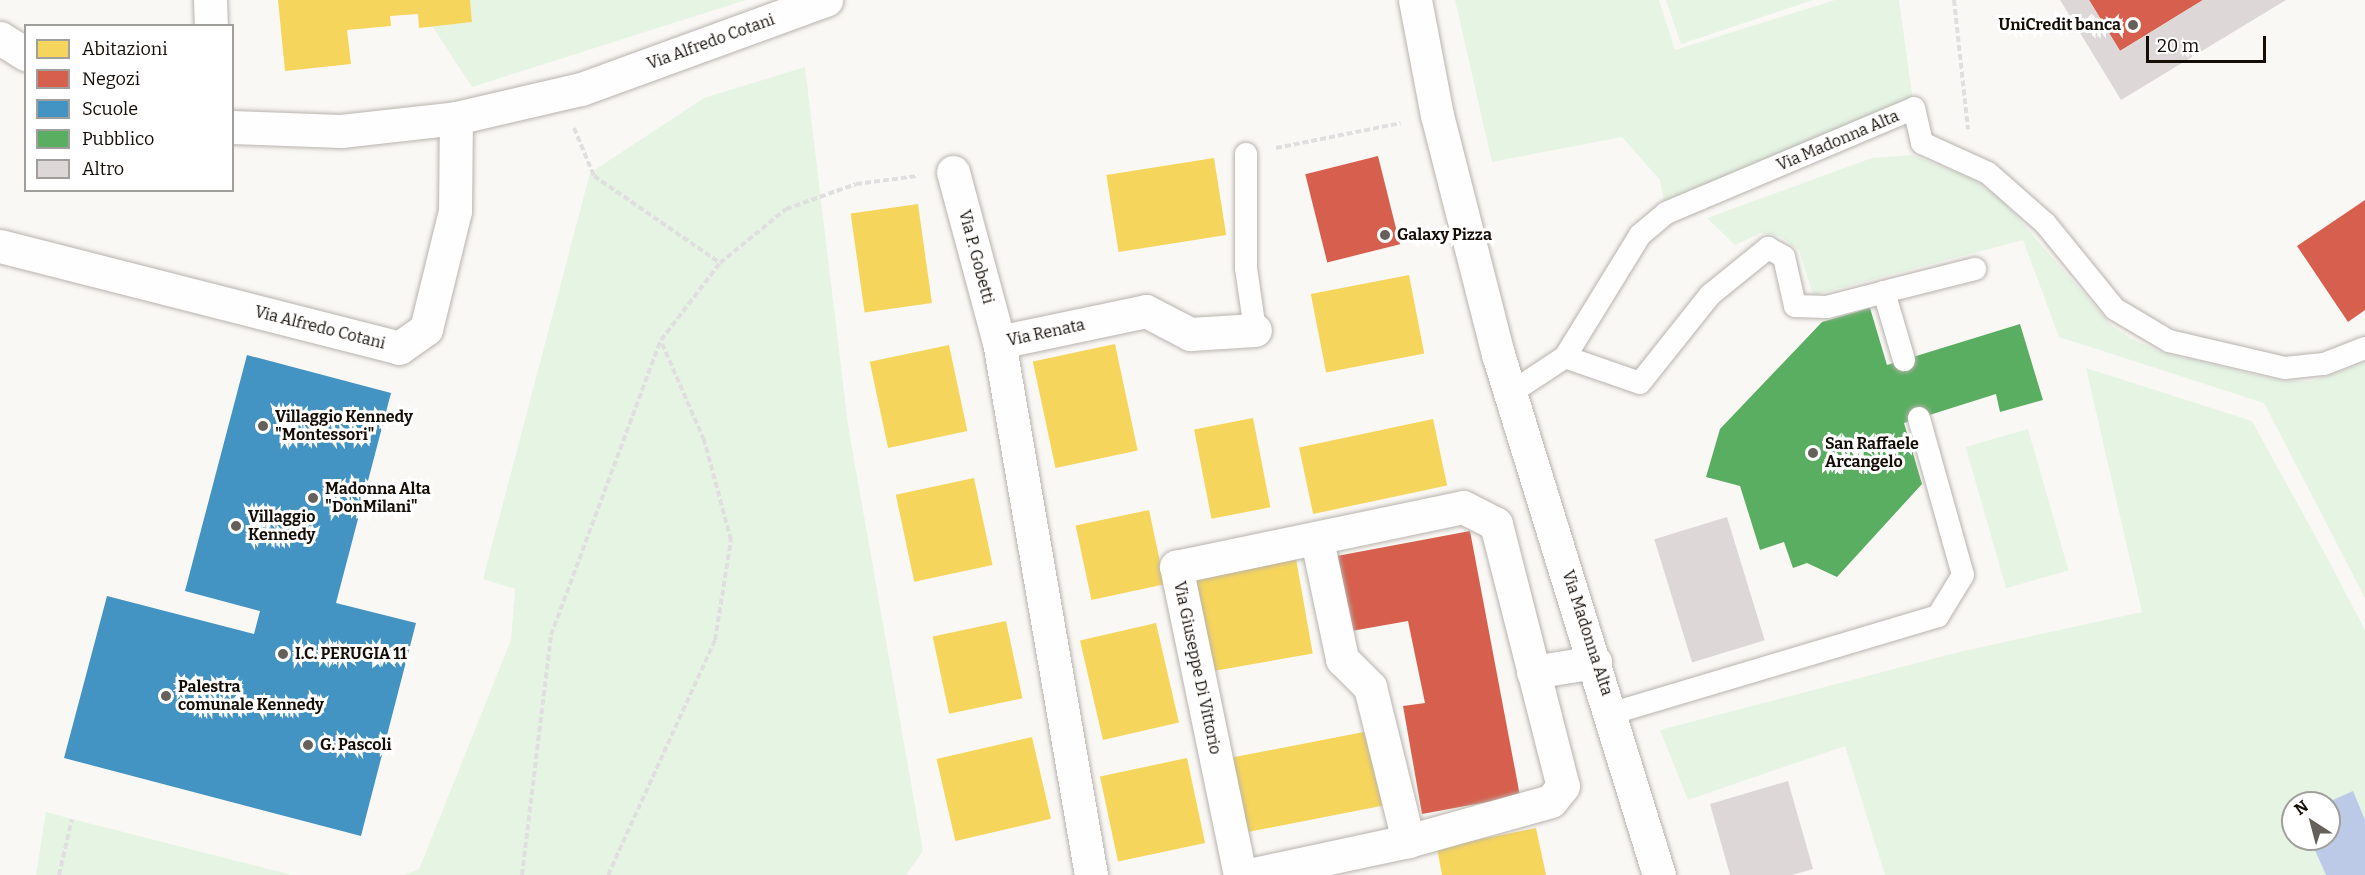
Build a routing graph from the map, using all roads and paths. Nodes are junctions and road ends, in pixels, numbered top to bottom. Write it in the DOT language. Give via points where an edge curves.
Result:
graph roads {
  1 [pos="210,0"];
  2 [pos="826,0"];
  3 [pos="1415,0"];
  4 [pos="1954,0"];
  5 [pos="211,24"];
  6 [pos="0,38"];
  7 [pos="24,53"];
  8 [pos="560,94"];
  9 [pos="1437,115"];
  10 [pos="456,118"];
  11 [pos="234,127"];
  12 [pos="1246,154"];
  13 [pos="1971,166"];
  14 [pos="952,172"];
  15 [pos="0,246"];
  16 [pos="720,263"];
  17 [pos="1975,269"];
  18 [pos="1884,292"];
  19 [pos="1255,330"];
  20 [pos="661,340"];
  21 [pos="999,342"];
  22 [pos="2365,348"];
  23 [pos="1565,357"];
  24 [pos="1904,360"];
  25 [pos="1512,392"];
  26 [pos="1920,417"];
  27 [pos="1317,540"];
  28 [pos="1595,662"];
  29 [pos="1533,672"];
  30 [pos="1613,713"];
  31 [pos="72,819"];
  32 [pos="1408,841"];
  33 [pos="59,875"];
  34 [pos="522,875"];
  35 [pos="608,875"];
  36 [pos="1091,875"];
  37 [pos="1240,875"];
  38 [pos="1250,875"];
  39 [pos="1659,875"];
  1 -- 5 [label="street"];
  2 -- 8 [label="street, Via Alfredo Cotani"];
  3 -- 9 [label="street, Via Madonna Alta"];
  4 -- 13 [label="path"];
  6 -- 7 [label="street"];
  8 -- 10 [label="street, Via Alfredo Cotani"];
  8 -- 16 [label="path" via="594,176"];
  9 -- 12 [label="path"];
  9 -- 25 [label="street, Via Madonna Alta"];
  10 -- 11 [label="street, Via Alfredo Cotani" via="341,131"];
  10 -- 15 [label="street, Via Alfredo Cotani" via="455,211 426,329 399,348"];
  12 -- 19 [label="lane, Via Renata" via="1246,268"];
  13 -- 22 [label="lane, Via Madonna Alta" via="1988,173 2045,222 2115,309 2169,341 2285,368 2324,364"];
  13 -- 23 [label="lane, Via Madonna Alta" via="1922,143 1914,108 1666,213 1640,235"];
  14 -- 16 [label="path" via="856,184 786,210"];
  14 -- 21 [label="street, Via P. Gobetti"];
  16 -- 20 [label="path"];
  17 -- 18 [label="lane"];
  18 -- 23 [label="lane" via="1827,307 1795,306 1784,257 1768,248 1710,295 1640,383"];
  18 -- 24 [label="lane"];
  19 -- 21 [label="street, Via Renata" via="1190,334 1146,312"];
  20 -- 34 [label="path" via="551,636"];
  20 -- 35 [label="path" via="704,440 732,540 714,640"];
  21 -- 36 [label="street, Via Renata"];
  23 -- 25 [label="lane, Via Madonna Alta"];
  25 -- 28 [label="street, Via Madonna Alta"];
  26 -- 30 [label="lane" via="1964,575 1938,616"];
  27 -- 29 [label="street, Via Giuseppe Di Vittorio" via="1463,507 1496,524"];
  27 -- 32 [label="street" via="1342,659 1370,687"];
  27 -- 37 [label="street, Via Giuseppe Di Vittorio" via="1176,567"];
  28 -- 29 [label="street"];
  28 -- 30 [label="street, Via Madonna Alta"];
  29 -- 32 [label="street, Via Giuseppe Di Vittorio" via="1563,786 1551,801"];
  30 -- 39 [label="street, Via Madonna Alta"];
  31 -- 33 [label="path"];
  32 -- 38 [label="street, Via Giuseppe Di Vittorio"];
}
